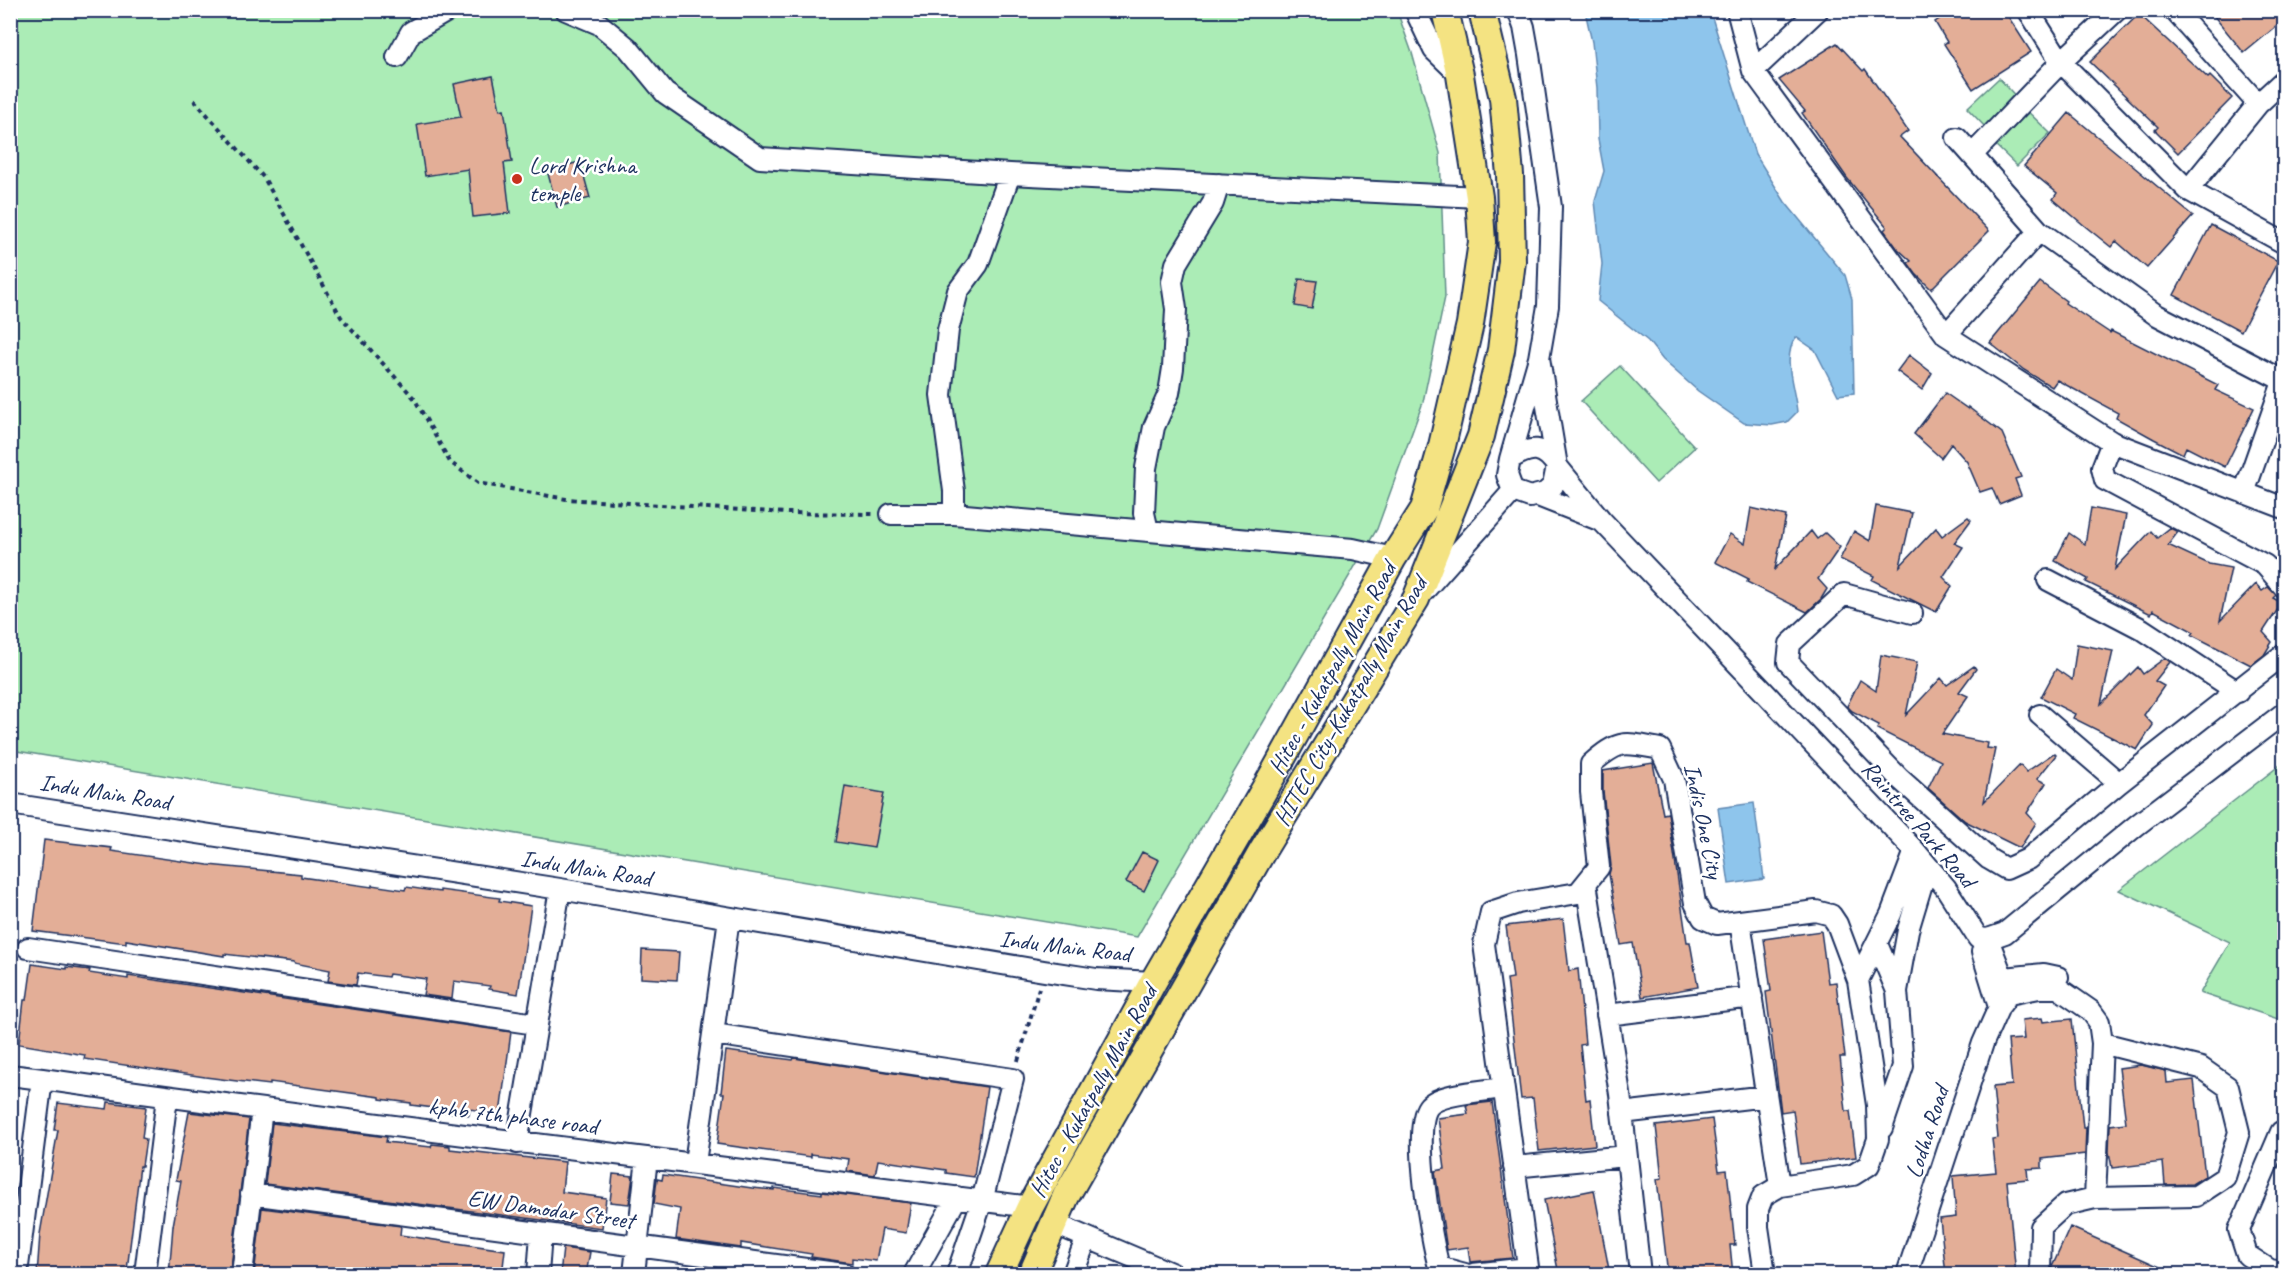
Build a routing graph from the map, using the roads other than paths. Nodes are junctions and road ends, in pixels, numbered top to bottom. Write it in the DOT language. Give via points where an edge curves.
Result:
graph roads {
  1 [pos="449,10"];
  2 [pos="566,10"];
  3 [pos="1415,10"];
  4 [pos="1445,10"];
  5 [pos="1482,10"];
  6 [pos="1518,10"];
  7 [pos="1737,10"];
  8 [pos="1818,10"];
  9 [pos="2028,10"];
  10 [pos="2117,10"];
  11 [pos="2174,10"];
  12 [pos="397,57"];
  13 [pos="2061,62"];
  14 [pos="1753,71"];
  15 [pos="1460,75"];
  16 [pos="2284,80"];
  17 [pos="2258,104"];
  18 [pos="1957,138"];
  19 [pos="1972,155"];
  20 [pos="1010,174"];
  21 [pos="1219,184"];
  22 [pos="2188,190"];
  23 [pos="1479,197"];
  24 [pos="2039,231"];
  25 [pos="2284,243"];
  26 [pos="1946,335"];
  27 [pos="1539,358"];
  28 [pos="2284,380"];
  29 [pos="2112,442"];
  30 [pos="1510,459"];
  31 [pos="1557,466"];
  32 [pos="1513,491"];
  33 [pos="2244,493"];
  34 [pos="1538,496"];
  35 [pos="2284,508"];
  36 [pos="891,514"];
  37 [pos="954,514"];
  38 [pos="1602,521"];
  39 [pos="1148,531"];
  40 [pos="1393,558"];
  41 [pos="2048,580"];
  42 [pos="2284,587"];
  43 [pos="1416,599"];
  44 [pos="1912,614"];
  45 [pos="2284,654"];
  46 [pos="2238,692"];
  47 [pos="2284,713"];
  48 [pos="2040,715"];
  49 [pos="2119,783"];
  50 [pos="10,804"];
  51 [pos="1915,851"];
  52 [pos="1927,867"];
  53 [pos="1586,883"];
  54 [pos="560,889"];
  55 [pos="729,918"];
  56 [pos="1740,921"];
  57 [pos="1988,938"];
  58 [pos="1877,944"];
  59 [pos="28,948"];
  60 [pos="2058,977"];
  61 [pos="1858,980"];
  62 [pos="1153,982"];
  63 [pos="2004,988"];
  64 [pos="1897,991"];
  65 [pos="1752,997"];
  66 [pos="1608,1016"];
  67 [pos="536,1024"];
  68 [pos="713,1034"];
  69 [pos="2102,1043"];
  70 [pos="10,1075"];
  71 [pos="42,1079"];
  72 [pos="1503,1088"];
  73 [pos="1766,1096"];
  74 [pos="167,1097"];
  75 [pos="262,1109"];
  76 [pos="1622,1113"];
  77 [pos="2284,1131"];
  78 [pos="1878,1139"];
  79 [pos="517,1143"];
  80 [pos="1626,1156"];
  81 [pos="647,1158"];
  82 [pos="695,1163"];
  83 [pos="1514,1167"];
  84 [pos="1780,1186"];
  85 [pos="251,1194"];
  86 [pos="957,1197"];
  87 [pos="2095,1198"];
  88 [pos="982,1201"];
  89 [pos="1030,1207"];
  90 [pos="1055,1224"];
  91 [pos="541,1234"];
  92 [pos="1086,1239"];
  93 [pos="637,1246"];
  94 [pos="1437,1271"];
  95 [pos="1529,1271"];
  96 [pos="2284,1272"];
  97 [pos="17,1275"];
  98 [pos="145,1275"];
  99 [pos="242,1275"];
  100 [pos="538,1275"];
  101 [pos="634,1275"];
  102 [pos="844,1275"];
  103 [pos="914,1275"];
  104 [pos="957,1275"];
  105 [pos="999,1275"];
  106 [pos="1032,1275"];
  107 [pos="1073,1275"];
  108 [pos="1173,1275"];
  109 [pos="1465,1275"];
  110 [pos="1473,1275"];
  111 [pos="1640,1275"];
  112 [pos="1765,1275"];
  113 [pos="1907,1275"];
  114 [pos="2040,1275"];
  1 -- 12 [label="street" via="411,32"];
  2 -- 20 [label="street" via="599,24 628,48 665,93 760,158"];
  3 -- 15 [label="street" via="1434,50"];
  4 -- 15 [label="main road, Hitec - Kukatpally Main Road"];
  5 -- 43 [label="main road, HITEC City–Kukatpally Main Road" via="1503,98 1512,261 1501,350 1481,436"];
  6 -- 27 [label="street" via="1529,55 1551,207 1548,306"];
  7 -- 14 [label="street"];
  8 -- 14 [label="street"];
  9 -- 13 [label="street"];
  10 -- 13 [label="street"];
  11 -- 17 [label="street"];
  13 -- 19 [label="street"];
  13 -- 22 [label="street"];
  14 -- 26 [label="street"];
  15 -- 23 [label="main road, Hitec - Kukatpally Main Road"];
  16 -- 17 [label="street"];
  17 -- 22 [label="street"];
  18 -- 19 [label="street"];
  19 -- 24 [label="street"];
  20 -- 21 [label="street"];
  20 -- 37 [label="street" via="978,264 958,291 948,330 941,395"];
  21 -- 23 [label="street"];
  21 -- 39 [label="street" via="1213,203 1176,264 1172,282 1176,309 1173,368 1146,468 1144,513"];
  22 -- 25 [label="street"];
  23 -- 40 [label="main road, Hitec - Kukatpally Main Road" via="1482,242 1474,300 1442,446 1424,509"];
  24 -- 26 [label="street"];
  24 -- 28 [label="street" via="2155,314"];
  26 -- 29 [label="street"];
  27 -- 30 [label="street"];
  27 -- 31 [label="street"];
  28 -- 33 [label="street"];
  29 -- 33 [label="street"];
  29 -- 42 [label="street" via="2102,468 2105,480 2265,565"];
  30 -- 31 [label="street" via="1535,449 1549,455"];
  30 -- 32 [label="street" via="1507,475"];
  31 -- 34 [label="street" via="1553,486"];
  31 -- 38 [label="street, Raintree Park Road"];
  32 -- 34 [label="street"];
  32 -- 43 [label="street"];
  33 -- 35 [label="street"];
  34 -- 38 [label="street, Raintree Park Road"];
  36 -- 37 [label="street"];
  37 -- 39 [label="street"];
  38 -- 51 [label="street, Raintree Park Road"];
  39 -- 40 [label="street" via="1353,549"];
  40 -- 62 [label="main road, Hitec - Kukatpally Main Road"];
  41 -- 46 [label="street" via="2142,629"];
  43 -- 90 [label="main road, HITEC City–Kukatpally Main Road" via="1263,850 1066,1196"];
  44 -- 49 [label="street" via="1844,594 1790,644 1788,662 1899,778 1989,859 2007,869 2028,859"];
  45 -- 46 [label="street"];
  46 -- 49 [label="street"];
  47 -- 57 [label="street" via="2137,825 2005,933"];
  48 -- 49 [label="street"];
  50 -- 54 [label="street, Indu Main Road"];
  51 -- 52 [label="street, Raintree Park Road"];
  51 -- 58 [label="street"];
  52 -- 57 [label="street, Raintree Park Road"];
  52 -- 64 [label="street" via="1908,930"];
  53 -- 56 [label="street, Indis One City" via="1599,867 1591,764 1612,746 1632,744 1660,749 1674,779 1695,903 1703,918 1717,924"];
  53 -- 66 [label="street"];
  53 -- 72 [label="street" via="1578,894 1518,903 1491,912 1484,944"];
  54 -- 55 [label="street, Indu Main Road"];
  54 -- 67 [label="street"];
  55 -- 62 [label="street, Indu Main Road" via="1096,979"];
  55 -- 68 [label="street"];
  56 -- 61 [label="street, Indis One City" via="1816,911 1831,915"];
  56 -- 65 [label="street"];
  57 -- 63 [label="street"];
  57 -- 63 [label="street"];
  58 -- 61 [label="street"];
  58 -- 64 [label="street"];
  59 -- 67 [label="street"];
  60 -- 63 [label="street" via="2044,974"];
  61 -- 78 [label="street, Indis One City" via="1877,1105"];
  62 -- 89 [label="main road, Hitec - Kukatpally Main Road"];
  63 -- 69 [label="street" via="2058,988 2091,1011 2099,1022"];
  63 -- 113 [label="street, Lodha Road"];
  64 -- 78 [label="street" via="1903,1066"];
  65 -- 66 [label="street"];
  65 -- 73 [label="street"];
  66 -- 76 [label="street"];
  67 -- 79 [label="street"];
  68 -- 82 [label="street"];
  68 -- 88 [label="street" via="1013,1079"];
  69 -- 87 [label="street"];
  69 -- 87 [label="street" via="2201,1068 2228,1088 2239,1132 2225,1177 2196,1196"];
  70 -- 71 [label="street, kphb 7th phase road"];
  71 -- 74 [label="street, kphb 7th phase road"];
  71 -- 97 [label="street"];
  72 -- 83 [label="street"];
  72 -- 94 [label="street" via="1440,1099 1428,1107 1420,1131"];
  73 -- 76 [label="street"];
  73 -- 84 [label="street"];
  74 -- 75 [label="street, kphb 7th phase road"];
  74 -- 98 [label="street"];
  75 -- 79 [label="street, kphb 7th phase road"];
  75 -- 85 [label="street"];
  76 -- 80 [label="street"];
  77 -- 96 [label="street" via="2240,1230 2247,1255 2270,1270"];
  78 -- 84 [label="street, Indis One City" via="1869,1165 1853,1175"];
  79 -- 81 [label="street, kphb 7th phase road"];
  80 -- 83 [label="street"];
  80 -- 111 [label="street"];
  81 -- 82 [label="street, kphb 7th phase road"];
  81 -- 93 [label="street"];
  82 -- 86 [label="street, kphb 7th phase road"];
  83 -- 95 [label="street"];
  84 -- 112 [label="street" via="1763,1196 1758,1209"];
  85 -- 91 [label="street, EW Damodar Street"];
  85 -- 99 [label="street"];
  86 -- 88 [label="street, kphb 7th phase road"];
  86 -- 103 [label="street"];
  87 -- 114 [label="street" via="2065,1205 2041,1227"];
  88 -- 89 [label="street, kphb 7th phase road"];
  88 -- 104 [label="street"];
  89 -- 105 [label="main road, Hitec - Kukatpally Main Road"];
  90 -- 92 [label="street"];
  90 -- 106 [label="main road, HITEC City–Kukatpally Main Road"];
  91 -- 93 [label="street, EW Damodar Street"];
  91 -- 100 [label="street"];
  92 -- 107 [label="street"];
  92 -- 108 [label="street"];
  93 -- 101 [label="street"];
  93 -- 102 [label="street, EW Damodar Street"];
  94 -- 109 [label="street"];
  95 -- 110 [label="street"];
}
